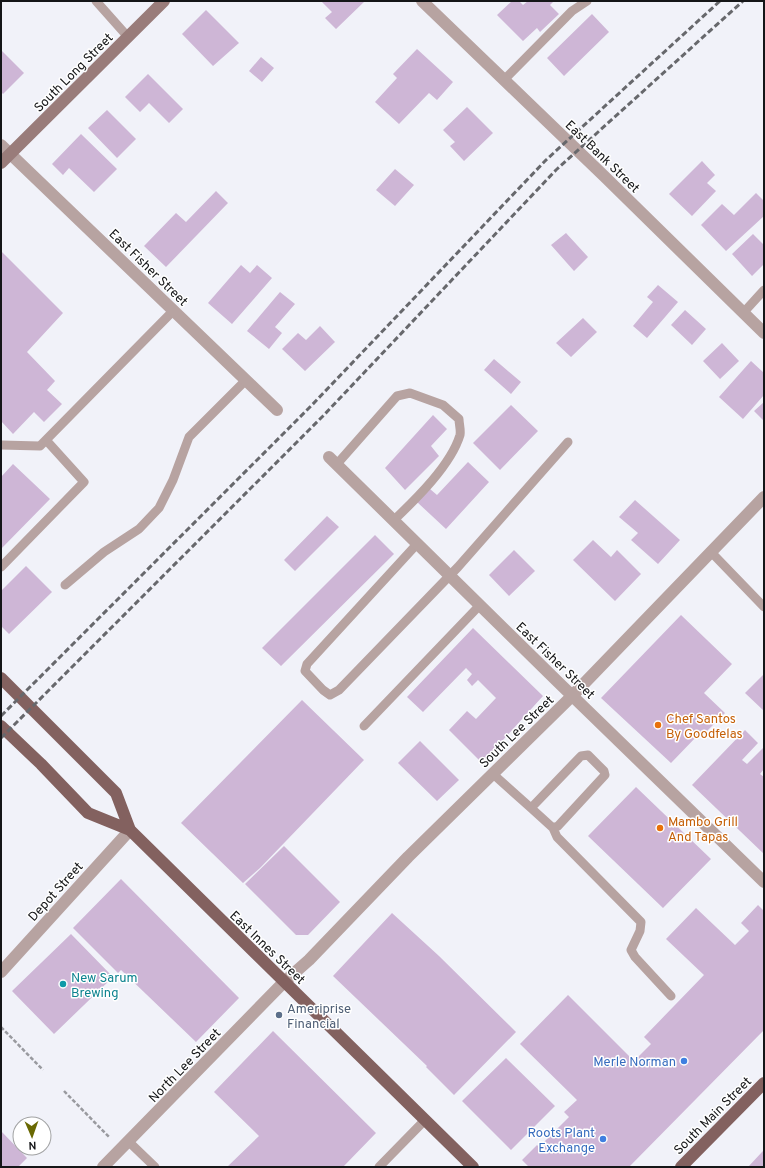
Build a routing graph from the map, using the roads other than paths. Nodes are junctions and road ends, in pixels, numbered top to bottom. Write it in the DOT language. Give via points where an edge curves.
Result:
graph roads {
  1 [pos="96,1"];
  2 [pos="164,1"];
  3 [pos="422,1"];
  4 [pos="587,1"];
  5 [pos="128,37"];
  6 [pos="504,80"];
  7 [pos="1,145"];
  8 [pos="10,154"];
  9 [pos="1,163"];
  10 [pos="764,290"];
  11 [pos="173,311"];
  12 [pos="744,312"];
  13 [pos="764,333"];
  14 [pos="246,380"];
  15 [pos="277,410"];
  16 [pos="46,440"];
  17 [pos="568,442"];
  18 [pos="1,445"];
  19 [pos="333,460"];
  20 [pos="764,497"];
  21 [pos="394,520"];
  22 [pos="417,544"];
  23 [pos="711,552"];
  24 [pos="1,567"];
  25 [pos="450,576"];
  26 [pos="65,585"];
  27 [pos="480,605"];
  28 [pos="764,607"];
  29 [pos="2,679"];
  30 [pos="572,696"];
  31 [pos="1,726"];
  32 [pos="364,726"];
  33 [pos="493,774"];
  34 [pos="531,808"];
  35 [pos="553,828"];
  36 [pos="130,830"];
  37 [pos="764,882"];
  38 [pos="3,966"];
  39 [pos="284,982"];
  40 [pos="671,996"];
  41 [pos="764,1082"];
  42 [pos="425,1120"];
  43 [pos="128,1141"];
  44 [pos="102,1167"];
  45 [pos="155,1167"];
  46 [pos="379,1167"];
  47 [pos="473,1167"];
  48 [pos="681,1167"];
  1 -- 5 [label="lane"];
  2 -- 5 [label="main road, South Long Street"];
  3 -- 6 [label="street, East Bank Street"];
  4 -- 6 [label="lane" via="572,11"];
  5 -- 8 [label="main road, South Long Street"];
  6 -- 12 [label="street, East Bank Street"];
  7 -- 8 [label="street, East Fisher Street"];
  8 -- 9 [label="main road, South Long Street"];
  8 -- 11 [label="street, East Fisher Street"];
  10 -- 12 [label="lane"];
  11 -- 14 [label="street, East Fisher Street"];
  11 -- 16 [label="lane"];
  12 -- 13 [label="street, East Bank Street"];
  14 -- 15 [label="street, East Fisher Street"];
  14 -- 26 [label="lane" via="189,437 159,508 139,529 104,552"];
  16 -- 18 [label="lane" via="40,446"];
  16 -- 24 [label="lane" via="84,482"];
  17 -- 25 [label="lane"];
  19 -- 21 [label="street, East Fisher Street"];
  19 -- 21 [label="lane" via="397,396 410,393 442,405 458,419 460,434 447,462"];
  20 -- 23 [label="street, South Lee Street"];
  21 -- 22 [label="street, East Fisher Street"];
  22 -- 25 [label="street, East Fisher Street"];
  22 -- 25 [label="lane" via="307,664 305,671 323,690 330,695 339,690"];
  23 -- 28 [label="lane"];
  23 -- 30 [label="street, South Lee Street"];
  25 -- 27 [label="street, East Fisher Street"];
  27 -- 30 [label="street, East Fisher Street"];
  27 -- 32 [label="lane"];
  29 -- 36 [label="main road, East Innes Street" via="116,793"];
  30 -- 33 [label="street, South Lee Street"];
  30 -- 37 [label="street, East Fisher Street"];
  31 -- 36 [label="main road, East Innes Street" via="88,813"];
  33 -- 34 [label="lane"];
  33 -- 39 [label="street, South Lee Street" via="408,857 309,960"];
  34 -- 35 [label="lane"];
  34 -- 35 [label="lane" via="581,756 588,756 604,771 605,776 558,826"];
  35 -- 40 [label="lane" via="557,837 641,922 640,931 630,950"];
  36 -- 38 [label="street, Depot Street"];
  36 -- 39 [label="main road, East Innes Street"];
  39 -- 42 [label="main road, East Innes Street"];
  39 -- 43 [label="street, North Lee Street"];
  41 -- 48 [label="main road, South Main Street"];
  42 -- 46 [label="lane"];
  42 -- 47 [label="main road, East Innes Street"];
  43 -- 44 [label="street, North Lee Street"];
  43 -- 45 [label="lane"];
}
